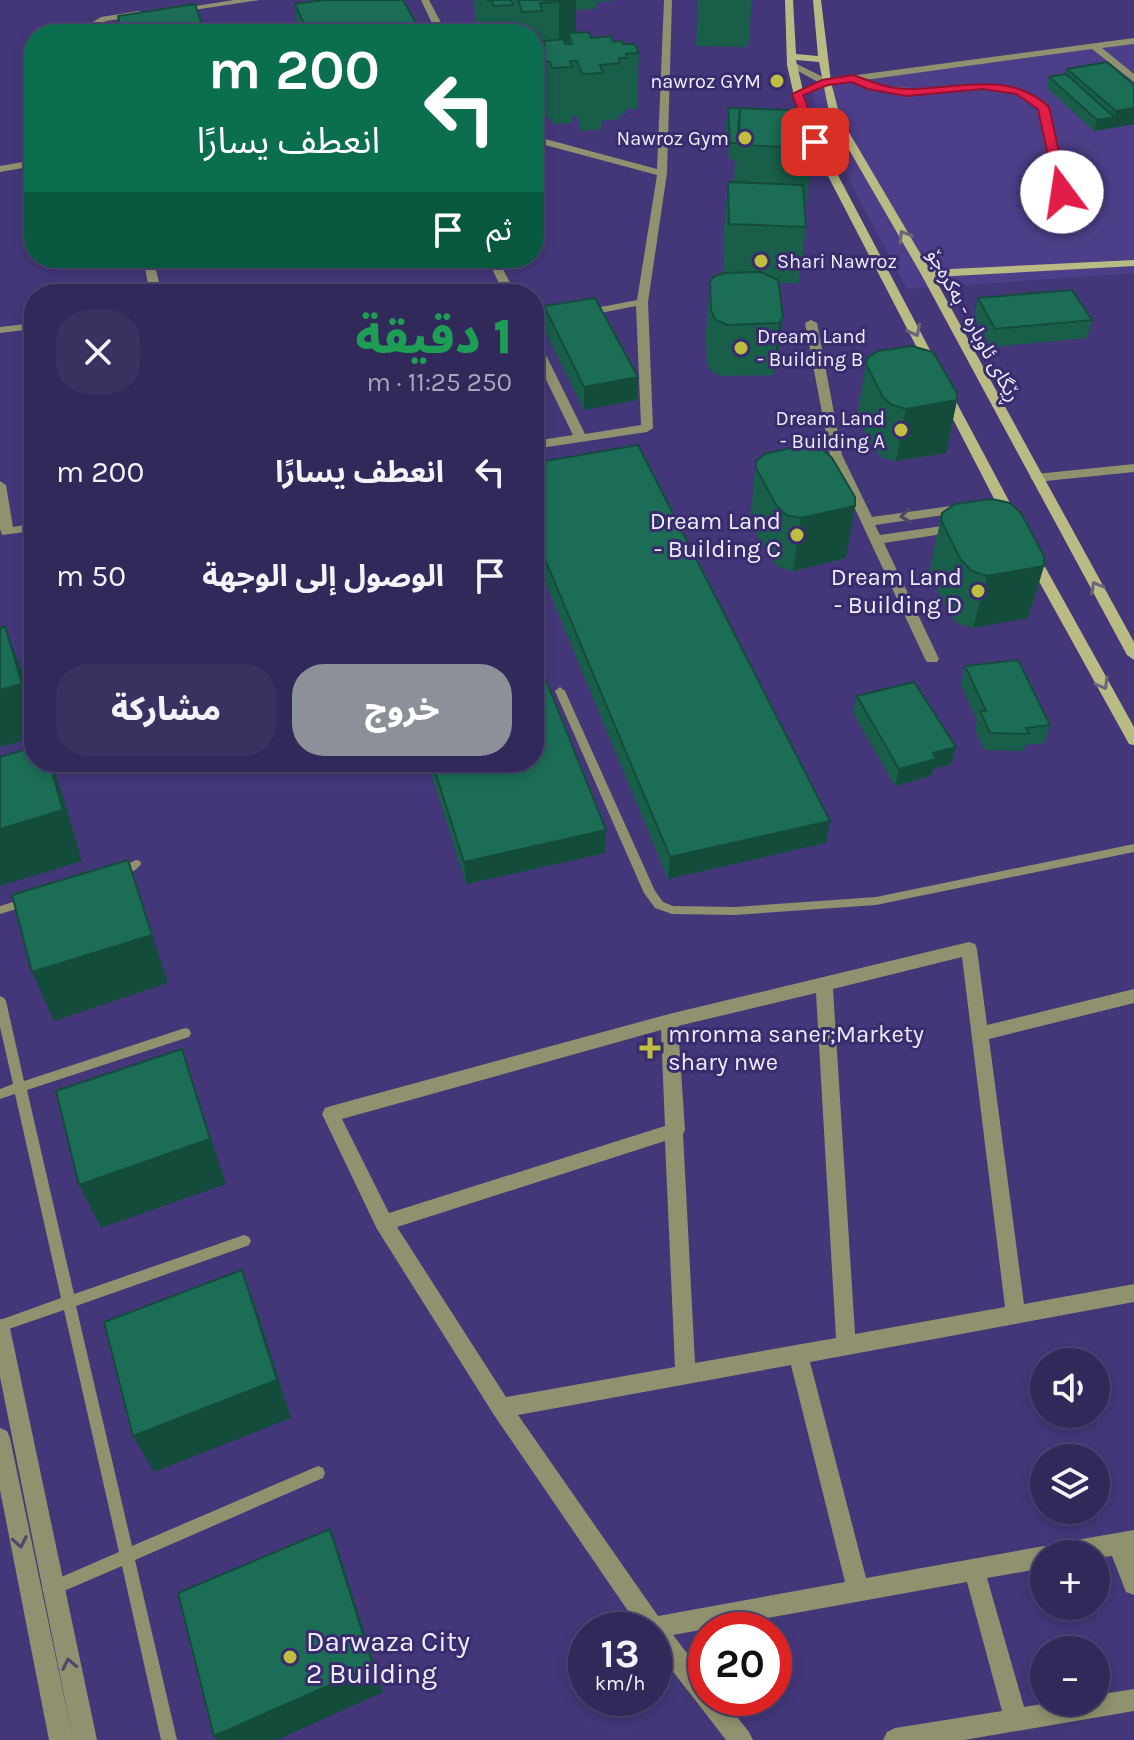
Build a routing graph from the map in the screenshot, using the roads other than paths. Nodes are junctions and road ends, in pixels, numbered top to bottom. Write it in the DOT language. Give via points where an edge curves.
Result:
graph roads {
  1 [pos="256,0"];
  2 [pos="425,0"];
  3 [pos="668,0"];
  4 [pos="789,0"];
  5 [pos="817,0"];
  6 [pos="165,11"];
  7 [pos="150,13"];
  8 [pos="95,24"];
  9 [pos="437,24"];
  10 [pos="1134,41"];
  11 [pos="1095,47"];
  12 [pos="823,59"];
  13 [pos="792,61"];
  14 [pos="853,78"];
  15 [pos="1134,79"];
  16 [pos="826,82"];
  17 [pos="797,94"];
  18 [pos="822,103"];
  19 [pos="800,105"];
  20 [pos="544,142"];
  21 [pos="24,165"];
  22 [pos="0,169"];
  23 [pos="662,173"];
  24 [pos="1062,192"];
  25 [pos="1134,263"];
  26 [pos="927,274"];
  27 [pos="642,302"];
  28 [pos="544,321"];
  29 [pos="811,323"];
  30 [pos="24,327"];
  31 [pos="0,330"];
  32 [pos="544,363"];
  33 [pos="581,438"];
  34 [pos="544,444"];
  35 [pos="1134,468"];
  36 [pos="1036,478"];
  37 [pos="0,485"];
  38 [pos="1002,503"];
  39 [pos="1012,520"];
  40 [pos="866,522"];
  41 [pos="997,522"];
  42 [pos="966,527"];
  43 [pos="24,529"];
  44 [pos="1020,534"];
  45 [pos="874,540"];
  46 [pos="1027,547"];
  47 [pos="1134,655"];
  48 [pos="932,659"];
  49 [pos="560,691"];
  50 [pos="1134,740"];
  51 [pos="1134,848"];
  52 [pos="136,864"];
  53 [pos="103,879"];
  54 [pos="44,897"];
  55 [pos="0,910"];
  56 [pos="824,985"];
  57 [pos="1134,996"];
  58 [pos="0,1001"];
  59 [pos="669,1021"];
  60 [pos="185,1033"];
  61 [pos="982,1034"];
  62 [pos="20,1087"];
  63 [pos="0,1094"];
  64 [pos="676,1130"];
  65 [pos="384,1223"];
  66 [pos="244,1241"];
  67 [pos="1134,1293"];
  68 [pos="70,1301"];
  69 [pos="1016,1314"];
  70 [pos="0,1327"];
  71 [pos="846,1345"];
  72 [pos="798,1354"];
  73 [pos="685,1374"];
  74 [pos="501,1408"];
  75 [pos="1,1451"];
  76 [pos="318,1473"];
  77 [pos="1126,1542"];
  78 [pos="127,1556"];
  79 [pos="1030,1559"];
  80 [pos="974,1569"];
  81 [pos="1134,1584"];
  82 [pos="53,1588"];
  83 [pos="858,1589"];
  84 [pos="31,1597"];
  85 [pos="642,1612"];
  86 [pos="672,1624"];
  87 [pos="672,1652"];
  88 [pos="688,1673"];
  89 [pos="1134,1700"];
  90 [pos="722,1716"];
  91 [pos="1016,1720"];
  92 [pos="61,1740"];
  93 [pos="85,1740"];
  94 [pos="169,1740"];
  95 [pos="741,1740"];
  96 [pos="895,1740"];
  1 -- 6 [label="street"];
  2 -- 9 [label="street"];
  3 -- 23 [label="street"];
  4 -- 13 [label="main road"];
  5 -- 12 [label="main road, ڕێگای ئاوبارە - بەکرەجۆ"];
  7 -- 8 [label="street"];
  10 -- 11 [label="street"];
  11 -- 14 [label="street"];
  11 -- 15 [label="street"];
  12 -- 13 [label="main road"];
  12 -- 16 [label="main road, ڕێگای ئاوبارە - بەکرەجۆ"];
  13 -- 16 [label="street"];
  13 -- 17 [label="main road"];
  14 -- 16 [label="street"];
  14 -- 24 [label="lane" via="906,93 983,86 1020,92 1044,107"];
  16 -- 17 [label="street"];
  16 -- 18 [label="main road, ڕێگای ئاوبارە - بەکرەجۆ"];
  17 -- 19 [label="main road"];
  18 -- 19 [label="main road"];
  26 -- 18 [label="main road, ڕێگای ئاوبارە - بەکرەجۆ, one-way"];
  19 -- 38 [label="main road, one-way"];
  20 -- 23 [label="street"];
  21 -- 22 [label="street"];
  23 -- 27 [label="street"];
  25 -- 26 [label="main road"];
  26 -- 36 [label="main road, ڕێگای ئاوبارە - بەکرەجۆ"];
  27 -- 28 [label="street"];
  27 -- 33 [label="street" via="647,428"];
  29 -- 40 [label="street" via="836,455"];
  30 -- 31 [label="street"];
  32 -- 33 [label="street"];
  33 -- 34 [label="street"];
  35 -- 36 [label="street"];
  47 -- 36 [label="main road, ڕێگای ئاوبارە - بەکرەجۆ, one-way"];
  37 -- 43 [label="street" via="7,532"];
  38 -- 39 [label="main road"];
  38 -- 40 [label="street, one-way"];
  39 -- 41 [label="street"];
  39 -- 44 [label="main road"];
  40 -- 45 [label="street"];
  42 -- 45 [label="street"];
  45 -- 48 [label="street"];
  46 -- 50 [label="main road, one-way"];
  49 -- 51 [label="lane" via="650,893 672,910 876,901"];
  52 -- 53 [label="lane"];
  54 -- 55 [label="lane"];
  56 -- 59 [label="street"];
  56 -- 61 [label="street" via="969,949"];
  56 -- 71 [label="street"];
  57 -- 61 [label="street"];
  58 -- 62 [label="lane"];
  59 -- 64 [label="street"];
  59 -- 65 [label="street" via="331,1114"];
  60 -- 62 [label="lane"];
  61 -- 69 [label="street"];
  62 -- 63 [label="lane"];
  62 -- 68 [label="lane"];
  64 -- 65 [label="street"];
  64 -- 73 [label="street"];
  65 -- 74 [label="street"];
  66 -- 68 [label="lane"];
  67 -- 69 [label="street"];
  68 -- 70 [label="lane"];
  68 -- 78 [label="lane"];
  69 -- 71 [label="street"];
  70 -- 82 [label="street"];
  71 -- 72 [label="street"];
  72 -- 73 [label="street"];
  72 -- 83 [label="street"];
  73 -- 74 [label="street"];
  74 -- 85 [label="street"];
  75 -- 84 [label="street, one-way"];
  76 -- 78 [label="lane"];
  77 -- 81 [label="street"];
  78 -- 82 [label="lane"];
  78 -- 94 [label="lane"];
  79 -- 80 [label="street"];
  80 -- 83 [label="street"];
  80 -- 91 [label="street"];
  82 -- 84 [label="lane"];
  93 -- 82 [label="street, one-way"];
  83 -- 86 [label="street"];
  84 -- 92 [label="street"];
  87 -- 88 [label="street"];
  89 -- 91 [label="street"];
  90 -- 95 [label="street"];
  91 -- 96 [label="street"];
}
